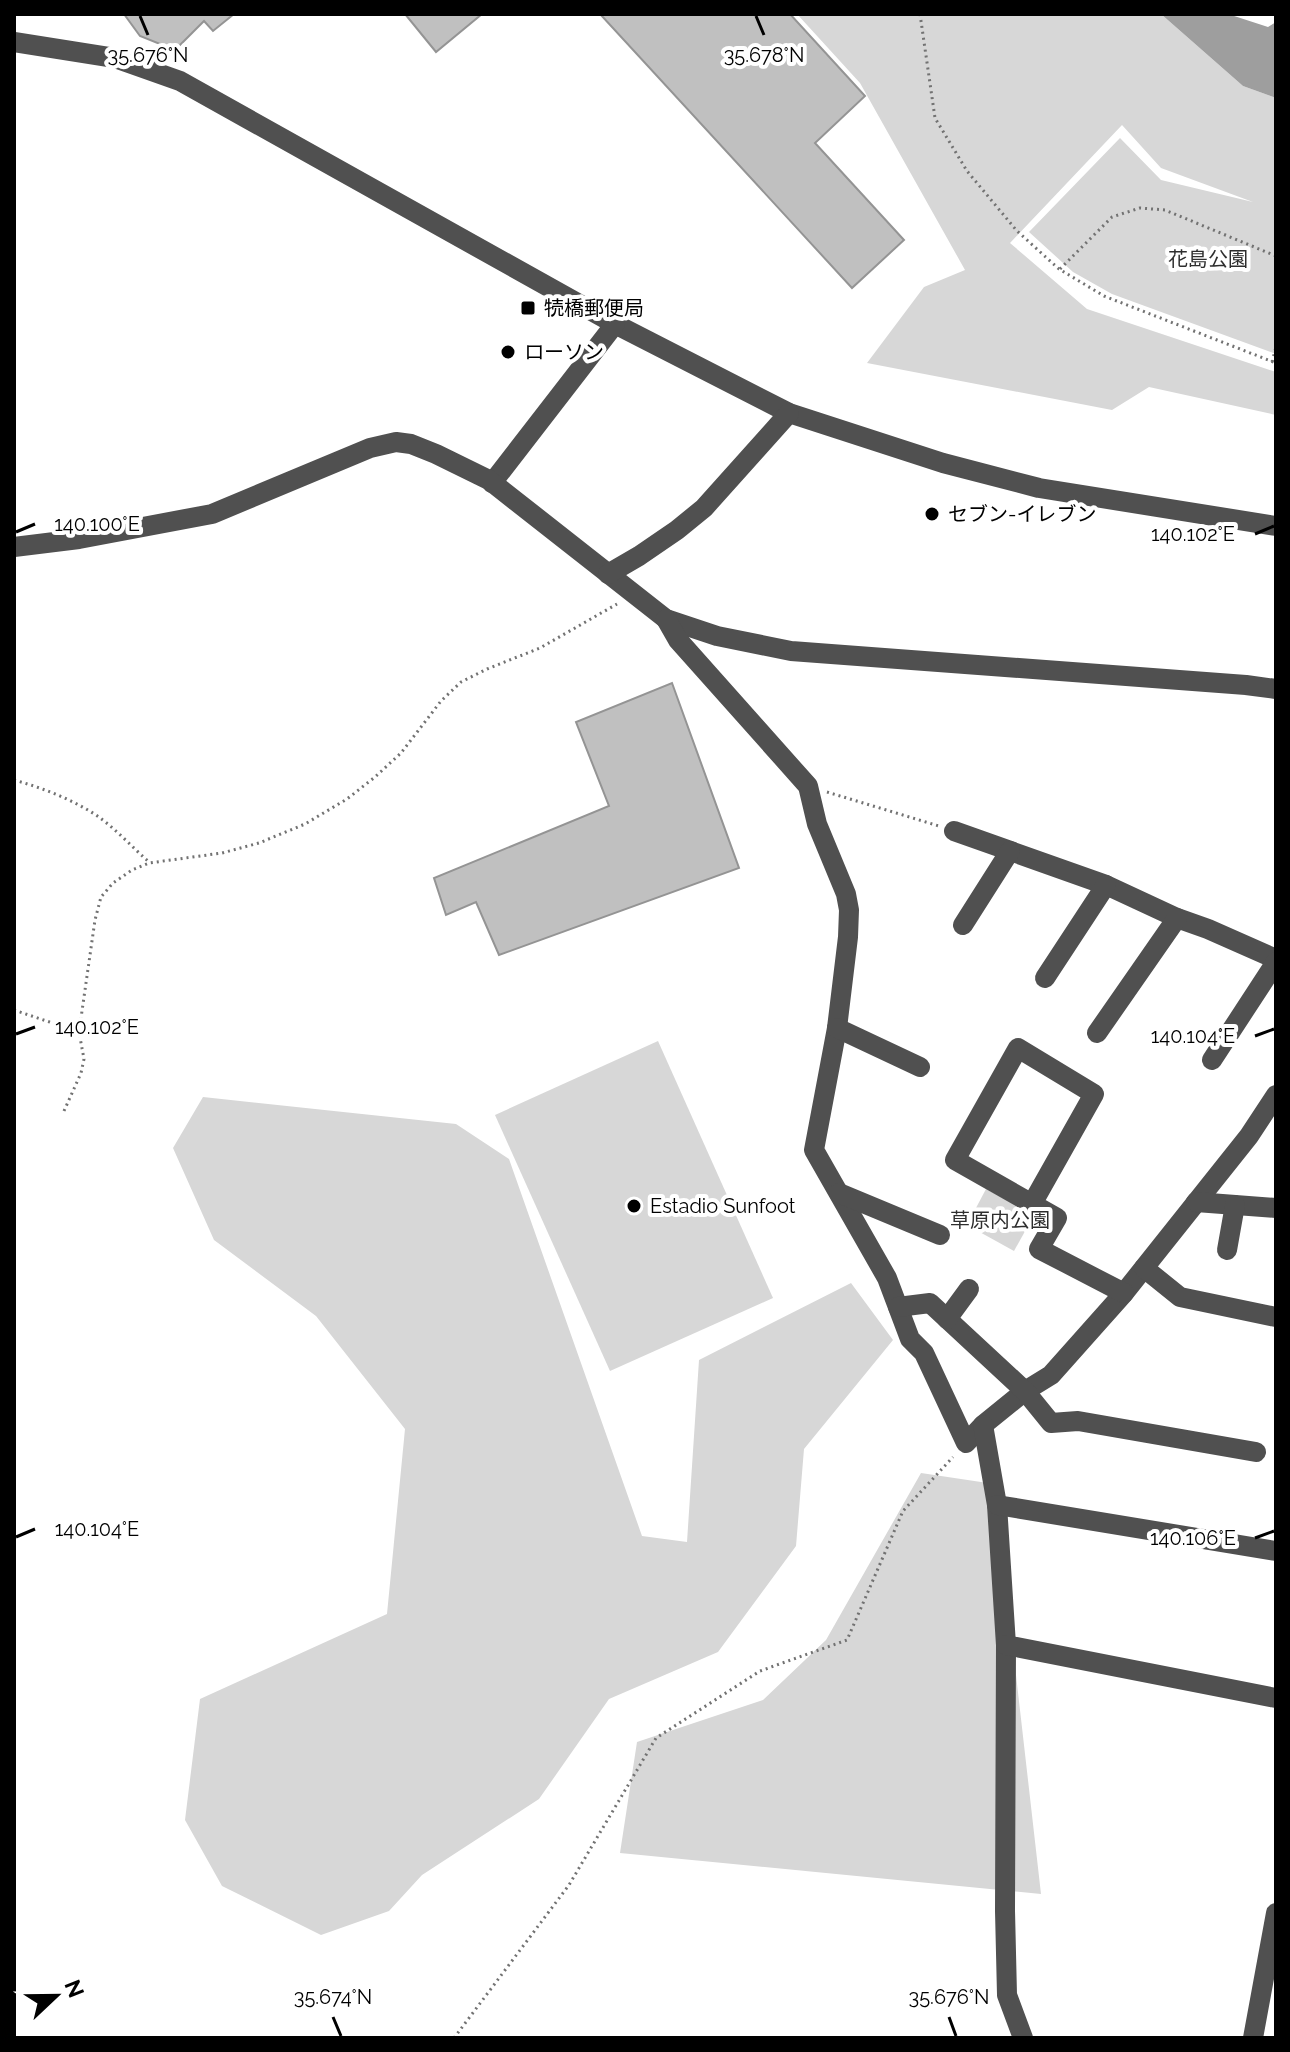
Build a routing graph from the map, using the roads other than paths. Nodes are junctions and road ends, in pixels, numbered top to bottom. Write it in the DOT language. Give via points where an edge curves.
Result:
graph roads {
  1 [pos="14,42"];
  2 [pos="615,324"];
  3 [pos="789,413"];
  4 [pos="492,483"];
  5 [pos="1276,526"];
  6 [pos="14,547"];
  7 [pos="608,574"];
  8 [pos="666,619"];
  9 [pos="1276,689"];
  10 [pos="954,831"];
  11 [pos="1010,851"];
  12 [pos="1106,885"];
  13 [pos="1177,918"];
  14 [pos="963,925"];
  15 [pos="1276,961"];
  16 [pos="1045,978"];
  17 [pos="837,1028"];
  18 [pos="1097,1033"];
  19 [pos="1212,1060"];
  20 [pos="920,1067"];
  21 [pos="1276,1095"];
  22 [pos="839,1193"];
  23 [pos="1196,1202"];
  24 [pos="1032,1204"];
  25 [pos="1235,1205"];
  26 [pos="1276,1208"];
  27 [pos="940,1235"];
  28 [pos="1227,1250"];
  29 [pos="1144,1268"];
  30 [pos="969,1289"];
  31 [pos="1124,1293"];
  32 [pos="898,1307"];
  33 [pos="1276,1317"];
  34 [pos="947,1319"];
  35 [pos="1025,1391"];
  36 [pos="983,1425"];
  37 [pos="1256,1452"];
  38 [pos="997,1505"];
  39 [pos="1276,1551"];
  40 [pos="1006,1645"];
  41 [pos="1276,1698"];
  42 [pos="1276,1913"];
  43 [pos="1268,2002"];
  44 [pos="1023,2038"];
  45 [pos="1253,2038"];
  1 -- 2 [label="street" via="115,58 180,81"];
  2 -- 3 [label="street"];
  2 -- 4 [label="street"];
  3 -- 5 [label="street" via="1039,488"];
  3 -- 7 [label="street" via="704,508"];
  4 -- 6 [label="street" via="436,454 396,442 212,514"];
  4 -- 7 [label="street"];
  7 -- 8 [label="street"];
  8 -- 9 [label="street" via="791,651"];
  8 -- 17 [label="street" via="678,640 808,786 849,910"];
  10 -- 11 [label="street"];
  11 -- 12 [label="street"];
  11 -- 14 [label="street"];
  12 -- 13 [label="street"];
  12 -- 16 [label="street"];
  13 -- 15 [label="street"];
  13 -- 18 [label="street"];
  15 -- 19 [label="street"];
  17 -- 20 [label="street"];
  17 -- 22 [label="street" via="814,1150"];
  21 -- 23 [label="street"];
  22 -- 27 [label="street"];
  22 -- 32 [label="street"];
  23 -- 25 [label="street"];
  23 -- 29 [label="street"];
  24 -- 24 [label="street" via="1094,1094 1018,1048 955,1160"];
  24 -- 31 [label="street" via="1057,1218 1039,1249"];
  25 -- 26 [label="street"];
  25 -- 28 [label="street"];
  29 -- 31 [label="street"];
  29 -- 33 [label="street" via="1180,1297"];
  30 -- 34 [label="street"];
  31 -- 35 [label="street" via="1051,1375"];
  32 -- 34 [label="street" via="930,1303"];
  32 -- 36 [label="street" via="966,1443"];
  34 -- 35 [label="street"];
  35 -- 36 [label="street"];
  35 -- 37 [label="street" via="1051,1423 1078,1421"];
  36 -- 38 [label="street"];
  38 -- 39 [label="street"];
  38 -- 40 [label="street"];
  40 -- 41 [label="street"];
  40 -- 44 [label="street" via="1007,1995"];
  42 -- 43 [label="street"];
  43 -- 45 [label="street"];
}
